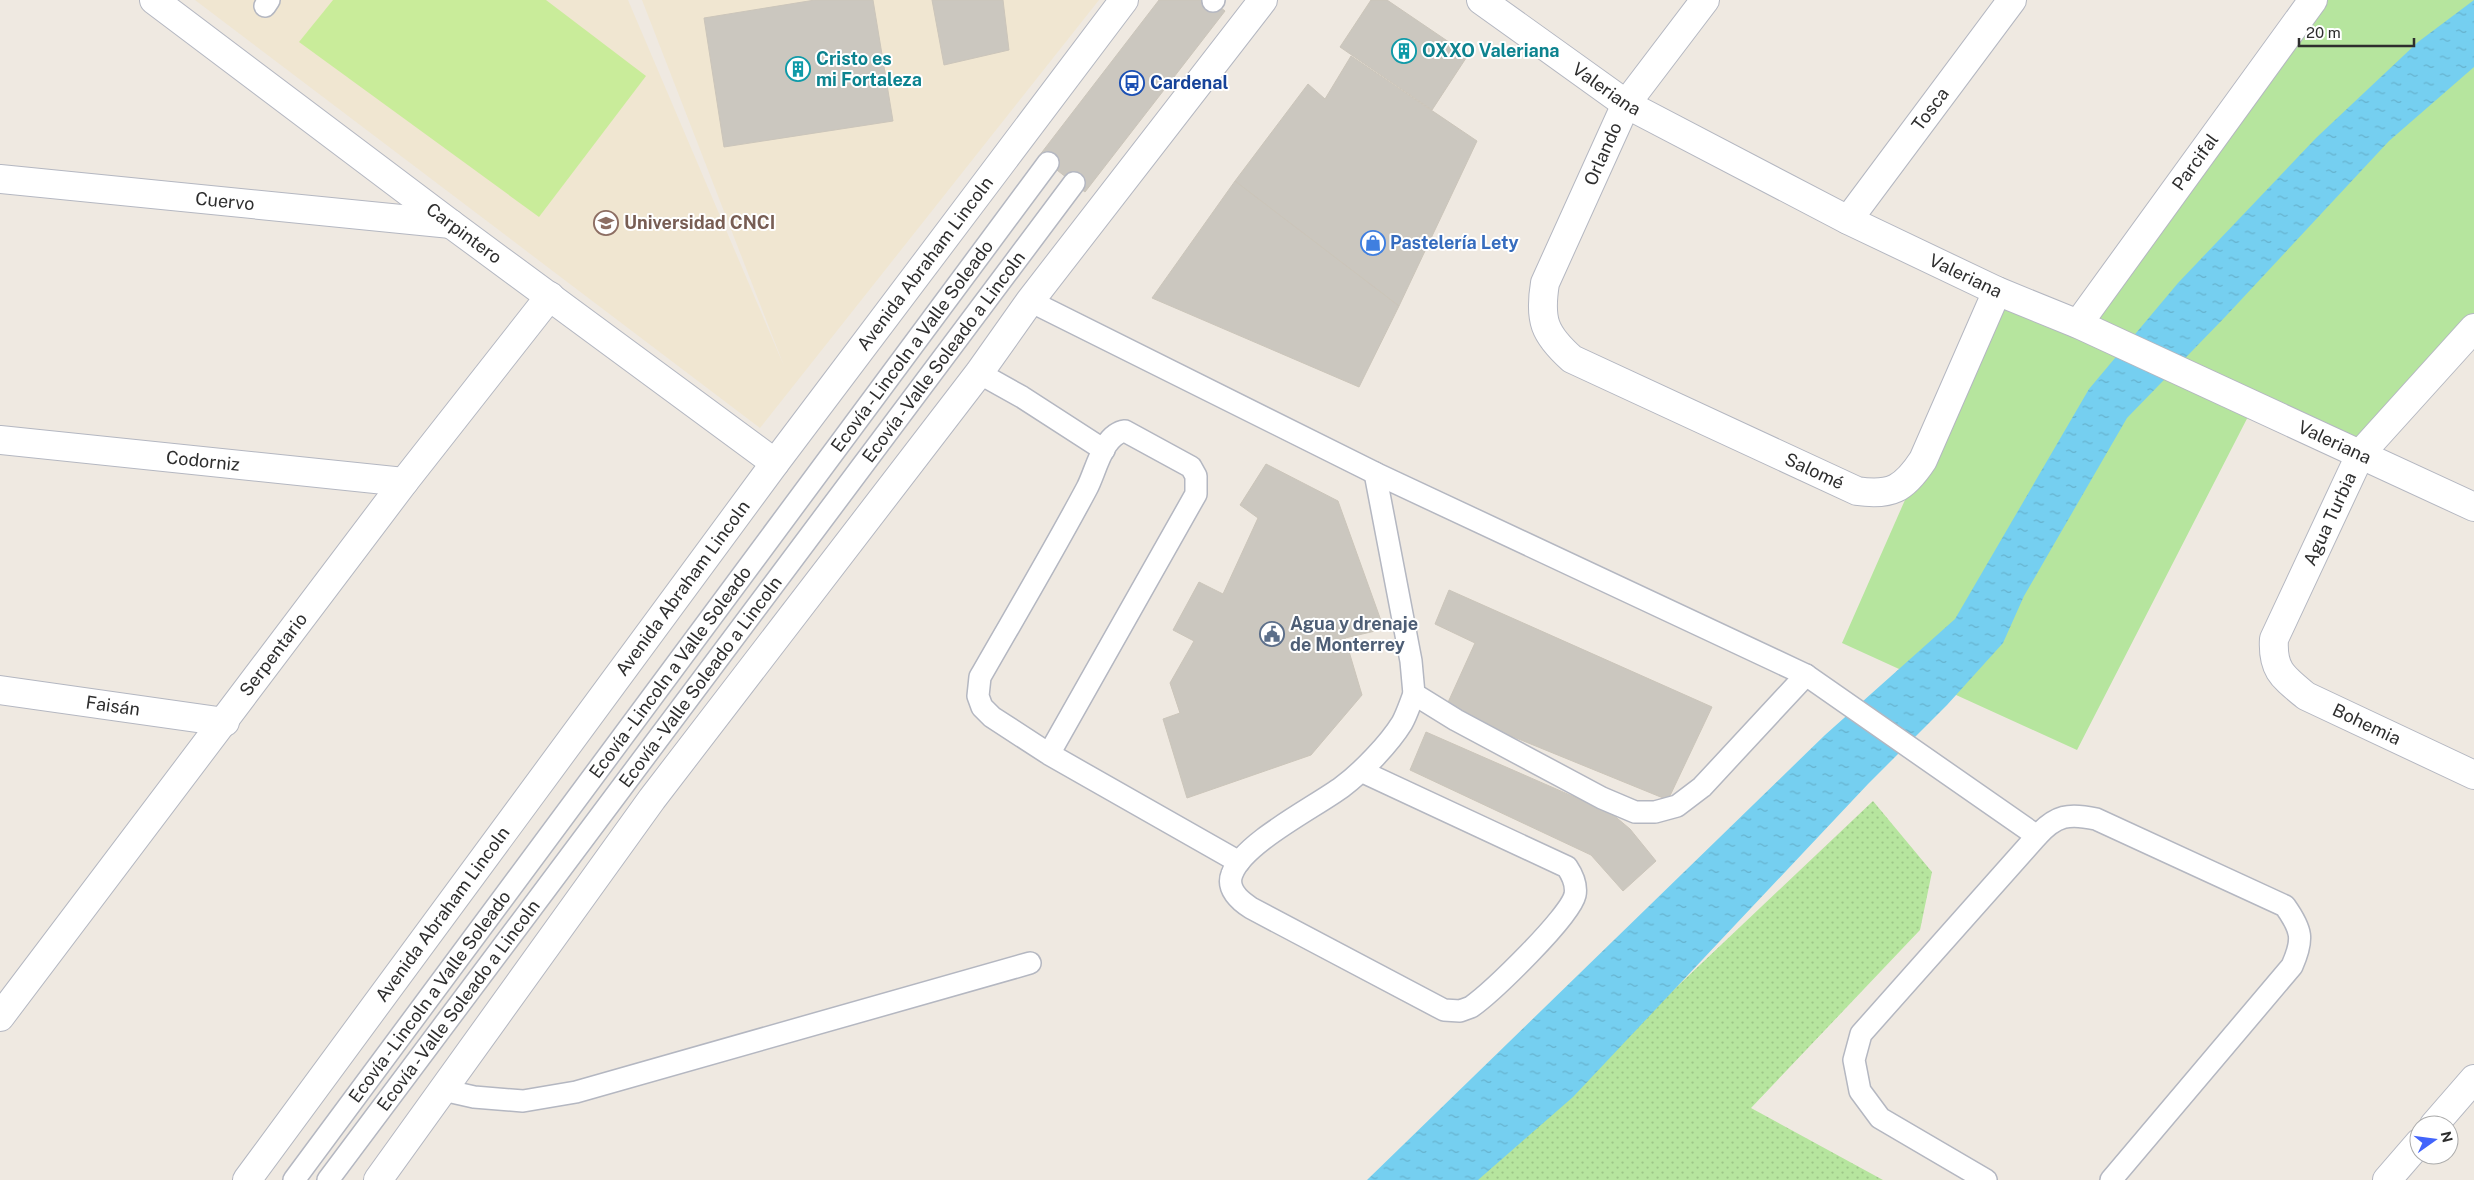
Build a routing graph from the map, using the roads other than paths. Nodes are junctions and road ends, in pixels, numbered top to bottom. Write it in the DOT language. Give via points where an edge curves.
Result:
graph roads {
  1 [pos="154,0"];
  2 [pos="1124,0"];
  3 [pos="1263,0"];
  4 [pos="1481,0"];
  5 [pos="1705,0"];
  6 [pos="2012,0"];
  7 [pos="2313,0"];
  8 [pos="1626,104"];
  9 [pos="1048,163"];
  10 [pos="0,179"];
  11 [pos="1074,183"];
  12 [pos="1848,220"];
  13 [pos="451,224"];
  14 [pos="1997,291"];
  15 [pos="550,296"];
  16 [pos="1030,301"];
  17 [pos="2078,324"];
  18 [pos="1544,326"];
  19 [pos="2474,328"];
  20 [pos="979,373"];
  21 [pos="0,440"];
  22 [pos="1104,450"];
  23 [pos="2361,452"];
  24 [pos="775,464"];
  25 [pos="1375,473"];
  26 [pos="404,482"];
  27 [pos="2474,506"];
  28 [pos="2273,658"];
  29 [pos="1806,675"];
  30 [pos="0,690"];
  31 [pos="1414,694"];
  32 [pos="225,722"];
  33 [pos="1049,754"];
  34 [pos="1361,771"];
  35 [pos="2474,775"];
  36 [pos="2036,836"];
  37 [pos="1239,862"];
  38 [pos="1030,963"];
  39 [pos="0,1017"];
  40 [pos="2474,1079"];
  41 [pos="443,1090"];
  42 [pos="2443,1115"];
  43 [pos="2409,1154"];
  44 [pos="247,1180"];
  45 [pos="294,1180"];
  46 [pos="328,1180"];
  47 [pos="378,1180"];
  48 [pos="1986,1180"];
  49 [pos="2112,1180"];
  50 [pos="2386,1180"];
  1 -- 13 [label="street, Carpintero"];
  2 -- 24 [label="street, Avenida Abraham Lincoln"];
  3 -- 16 [label="street"];
  4 -- 8 [label="street, Valeriana"];
  5 -- 8 [label="street, Orlando"];
  6 -- 12 [label="street, Tosca"];
  7 -- 17 [label="street, Parcifal"];
  8 -- 12 [label="street, Valeriana"];
  8 -- 18 [label="street, Orlando" via="1545,283 1541,305"];
  9 -- 45 [label="lane, Ecovía - Lincoln a Valle Soleado"];
  10 -- 13 [label="street, Cuervo"];
  11 -- 46 [label="lane, Ecovía - Valle Soleado a Lincoln"];
  12 -- 14 [label="street, Valeriana"];
  13 -- 15 [label="street, Carpintero"];
  14 -- 17 [label="street, Valeriana"];
  14 -- 18 [label="street, Salomé" via="1923,460 1912,477 1897,488 1877,494 1857,491 1572,359 1555,344"];
  15 -- 24 [label="street, Carpintero"];
  15 -- 26 [label="street, Serpentario"];
  16 -- 20 [label="street"];
  16 -- 25 [label="lane"];
  17 -- 23 [label="street, Valeriana"];
  19 -- 23 [label="street, Agua Turbia"];
  20 -- 22 [label="lane"];
  20 -- 41 [label="street" via="652,799"];
  21 -- 26 [label="street, Codorniz"];
  22 -- 33 [label="lane" via="1087,487 978,685 982,707 992,717"];
  22 -- 33 [label="lane" via="1115,434 1131,433 1191,466 1198,485 1196,494"];
  23 -- 27 [label="street, Valeriana"];
  23 -- 28 [label="street, Agua Turbia" via="2274,639"];
  24 -- 44 [label="street, Avenida Abraham Lincoln"];
  25 -- 29 [label="lane"];
  25 -- 31 [label="lane" via="1411,661"];
  26 -- 32 [label="street, Serpentario"];
  28 -- 35 [label="street, Bohemia" via="2282,677 2306,696"];
  29 -- 31 [label="lane" via="1702,787 1677,806 1655,812 1635,812 1602,798"];
  29 -- 36 [label="lane"];
  30 -- 32 [label="street, Faisán"];
  31 -- 34 [label="lane" via="1402,723"];
  32 -- 39 [label="street, Serpentario"];
  33 -- 37 [label="lane"];
  34 -- 37 [label="lane" via="1320,803 1279,828"];
  34 -- 37 [label="lane" via="1567,867 1572,874 1575,894 1568,910 1476,1004 1460,1011 1444,1010 1251,908 1236,896 1232,886 1231,875"];
  36 -- 48 [label="lane" via="1861,1034 1854,1060 1860,1091 1880,1118"];
  36 -- 49 [label="lane" via="2048,824 2063,817 2078,815 2096,819 2285,906 2296,922 2301,945 2292,966"];
  38 -- 41 [label="lane" via="576,1092 523,1101 474,1097"];
  40 -- 42 [label="street"];
  41 -- 47 [label="street"];
  43 -- 50 [label="street"];
}
